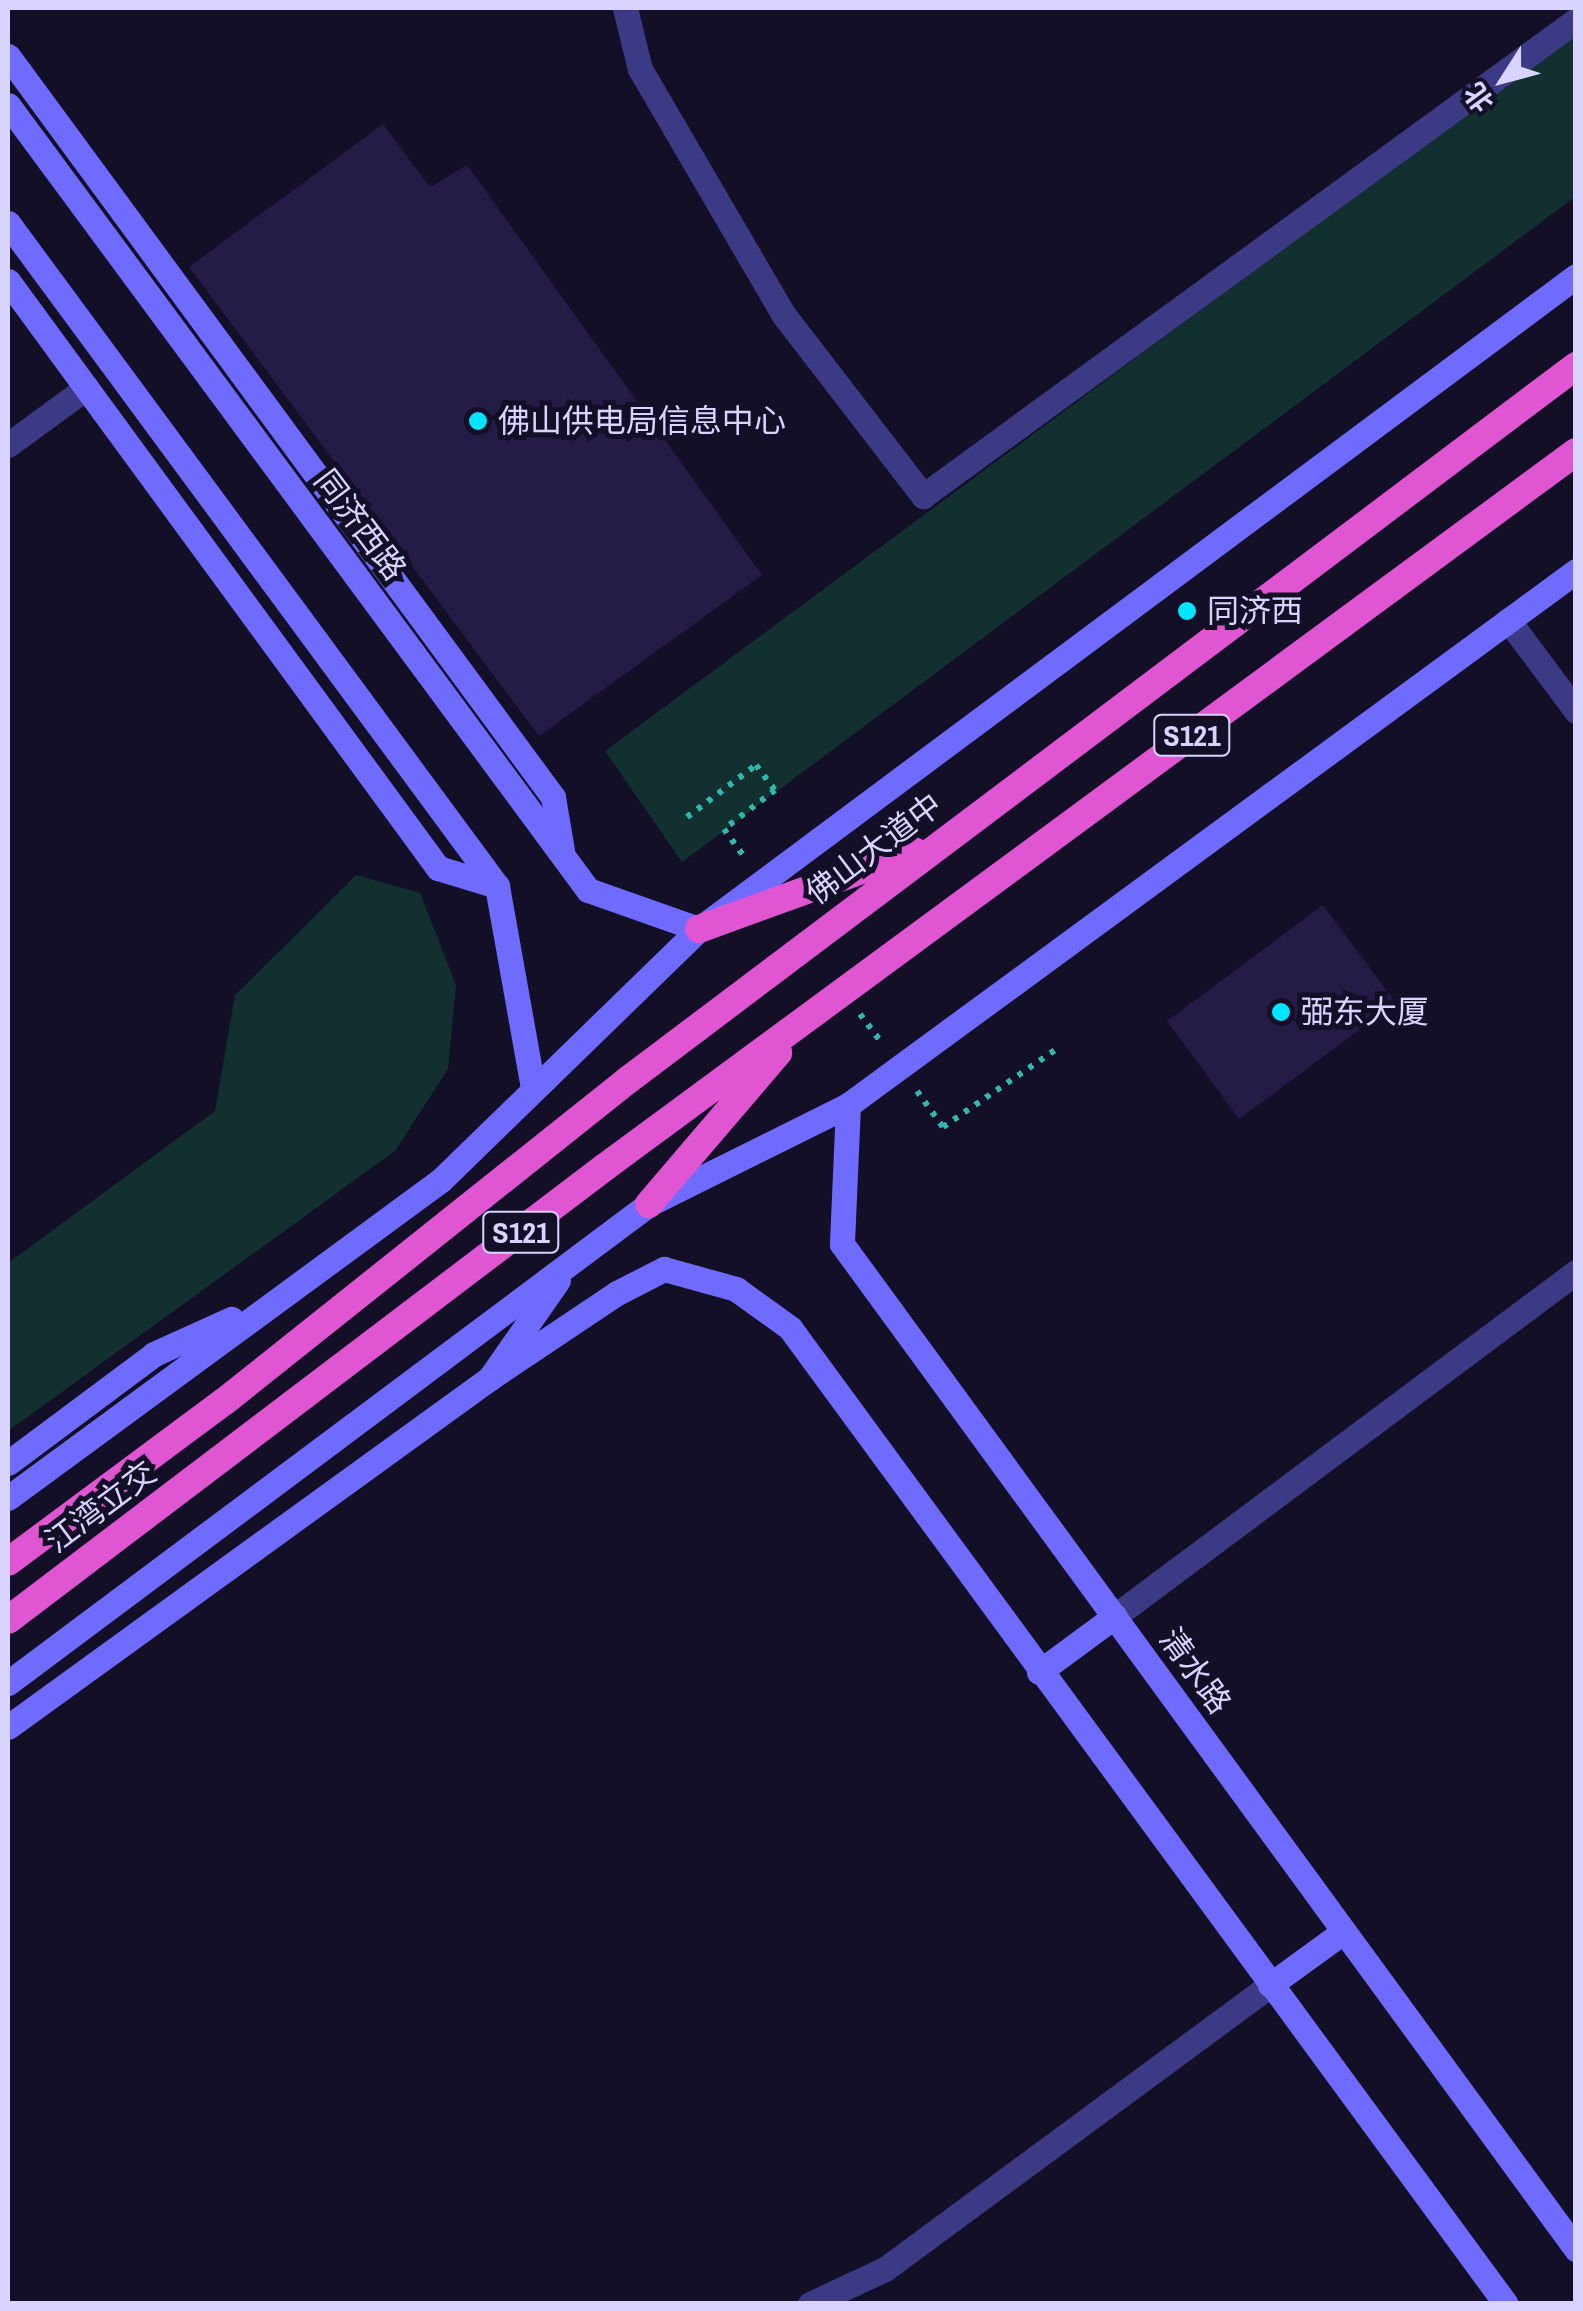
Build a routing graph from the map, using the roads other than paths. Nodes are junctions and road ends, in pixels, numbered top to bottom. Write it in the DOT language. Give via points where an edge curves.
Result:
graph roads {
  1 [pos="625,8"];
  2 [pos="1576,20"];
  3 [pos="8,56"];
  4 [pos="8,106"];
  5 [pos="8,223"];
  6 [pos="1576,276"];
  7 [pos="8,281"];
  8 [pos="1576,366"];
  9 [pos="244,378"];
  10 [pos="86,388"];
  11 [pos="8,445"];
  12 [pos="261,446"];
  13 [pos="1576,452"];
  14 [pos="320,480"];
  15 [pos="1576,571"];
  16 [pos="1508,620"];
  17 [pos="1576,711"];
  18 [pos="944,840"];
  19 [pos="563,855"];
  20 [pos="497,886"];
  21 [pos="699,929"];
  22 [pos="808,1018"];
  23 [pos="534,1088"];
  24 [pos="848,1105"];
  25 [pos="650,1204"];
  26 [pos="571,1262"];
  27 [pos="1576,1272"];
  28 [pos="281,1296"];
  29 [pos="490,1378"];
  30 [pos="8,1462"];
  31 [pos="8,1498"];
  32 [pos="8,1562"];
  33 [pos="1115,1616"];
  34 [pos="8,1620"];
  35 [pos="1040,1672"];
  36 [pos="8,1683"];
  37 [pos="8,1727"];
  38 [pos="1343,1932"];
  39 [pos="1270,1985"];
  40 [pos="1576,2250"];
  41 [pos="810,2304"];
  42 [pos="1506,2304"];
  1 -- 2 [label="street" via="640,69 783,314 924,496"];
  3 -- 9 [label="main road"];
  4 -- 12 [label="main road, 同济西路"];
  5 -- 20 [label="main road"];
  6 -- 21 [label="main road"];
  7 -- 10 [label="main road"];
  8 -- 18 [label="highway, 佛山大道中 / S121"];
  9 -- 12 [label="main road"];
  9 -- 14 [label="main road"];
  10 -- 11 [label="street"];
  10 -- 20 [label="main road" via="438,868"];
  12 -- 14 [label="main road"];
  12 -- 19 [label="main road, 同济西路"];
  13 -- 22 [label="highway, S121"];
  14 -- 19 [label="main road" via="553,797"];
  15 -- 16 [label="main road"];
  16 -- 17 [label="street"];
  16 -- 24 [label="main road"];
  18 -- 21 [label="highway"];
  18 -- 32 [label="highway, 佛山大道中 / S121"];
  19 -- 21 [label="main road, 同济西路" via="588,890"];
  20 -- 23 [label="main road"];
  21 -- 23 [label="main road"];
  22 -- 25 [label="highway"];
  22 -- 34 [label="highway, 江湾立交 / S121"];
  23 -- 28 [label="main road" via="441,1180"];
  24 -- 25 [label="main road"];
  24 -- 33 [label="main road, 清水路" via="842,1244"];
  25 -- 26 [label="main road"];
  26 -- 29 [label="main road"];
  26 -- 36 [label="main road"];
  27 -- 33 [label="street"];
  28 -- 30 [label="main road" via="154,1354"];
  28 -- 31 [label="main road"];
  29 -- 35 [label="main road" via="617,1292 664,1269 736,1288 790,1328"];
  29 -- 37 [label="main road"];
  33 -- 35 [label="main road"];
  33 -- 38 [label="main road, 清水路"];
  35 -- 39 [label="main road"];
  38 -- 39 [label="main road"];
  38 -- 40 [label="main road, 清水路"];
  39 -- 41 [label="street" via="884,2270"];
  39 -- 42 [label="main road"];
}
